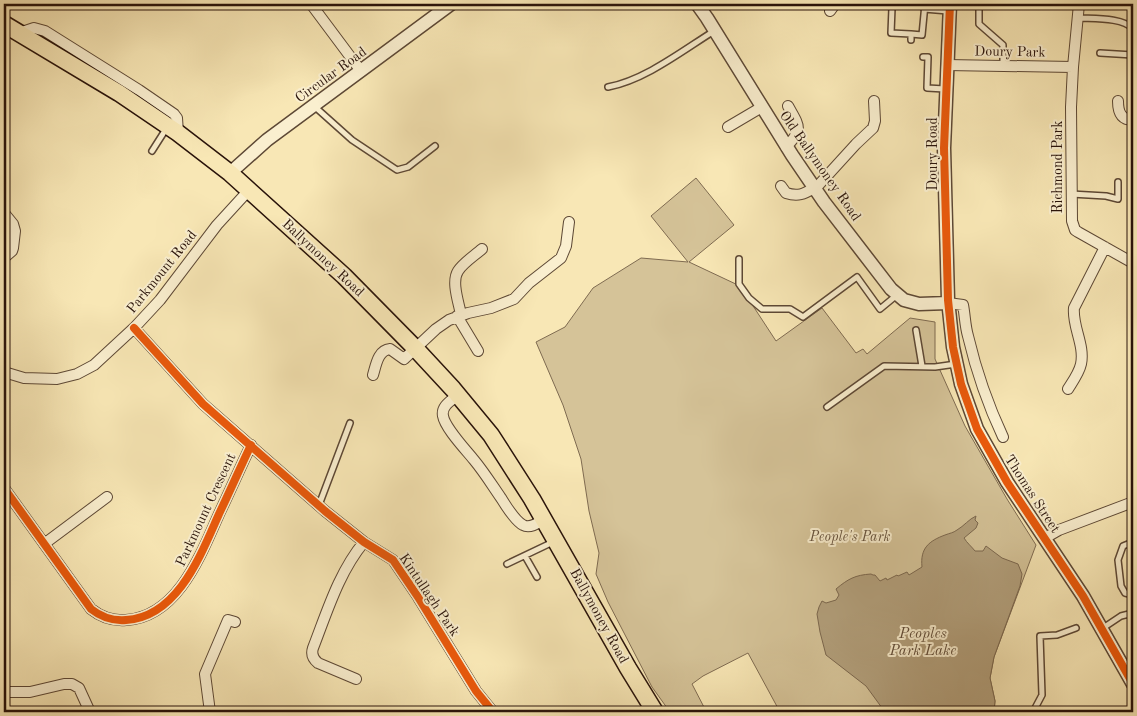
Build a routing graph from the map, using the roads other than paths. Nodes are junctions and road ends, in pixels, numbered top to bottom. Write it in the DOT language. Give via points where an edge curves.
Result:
graph roads {
  1 [pos="311,4"];
  2 [pos="451,4"];
  3 [pos="696,4"];
  4 [pos="890,4"];
  5 [pos="979,4"];
  6 [pos="1079,4"];
  7 [pos="924,7"];
  8 [pos="949,7"];
  9 [pos="1078,18"];
  10 [pos="4,24"];
  11 [pos="1133,29"];
  12 [pos="714,31"];
  13 [pos="1100,53"];
  14 [pos="1133,55"];
  15 [pos="923,57"];
  16 [pos="947,65"];
  17 [pos="1003,66"];
  18 [pos="1072,67"];
  19 [pos="361,71"];
  20 [pos="608,87"];
  21 [pos="946,89"];
  22 [pos="874,100"];
  23 [pos="1118,101"];
  24 [pos="314,106"];
  25 [pos="788,106"];
  26 [pos="762,107"];
  27 [pos="1133,120"];
  28 [pos="728,127"];
  29 [pos="173,129"];
  30 [pos="435,146"];
  31 [pos="786,146"];
  32 [pos="152,150"];
  33 [pos="230,173"];
  34 [pos="1118,182"];
  35 [pos="782,186"];
  36 [pos="815,188"];
  37 [pos="249,190"];
  38 [pos="1071,194"];
  39 [pos="4,213"];
  40 [pos="569,222"];
  41 [pos="1105,247"];
  42 [pos="482,249"];
  43 [pos="5,257"];
  44 [pos="739,258"];
  45 [pos="1133,263"];
  46 [pos="898,295"];
  47 [pos="948,303"];
  48 [pos="459,316"];
  49 [pos="134,328"];
  50 [pos="916,330"];
  51 [pos="415,348"];
  52 [pos="478,351"];
  53 [pos="957,363"];
  54 [pos="922,366"];
  55 [pos="4,372"];
  56 [pos="373,375"];
  57 [pos="1068,389"];
  58 [pos="458,395"];
  59 [pos="827,407"];
  60 [pos="350,424"];
  61 [pos="1003,437"];
  62 [pos="250,445"];
  63 [pos="4,488"];
  64 [pos="107,497"];
  65 [pos="1133,502"];
  66 [pos="322,508"];
  67 [pos="544,519"];
  68 [pos="1045,538"];
  69 [pos="556,540"];
  70 [pos="364,542"];
  71 [pos="1133,542"];
  72 [pos="44,544"];
  73 [pos="525,556"];
  74 [pos="507,564"];
  75 [pos="537,577"];
  76 [pos="1133,595"];
  77 [pos="1133,613"];
  78 [pos="235,622"];
  79 [pos="1076,628"];
  80 [pos="1102,629"];
  81 [pos="356,679"];
  82 [pos="1133,684"];
  83 [pos="4,692"];
  84 [pos="90,712"];
  85 [pos="210,712"];
  86 [pos="493,712"];
  87 [pos="655,712"];
  88 [pos="1033,712"];
  1 -- 19 [label="street"];
  2 -- 19 [label="street, Circular Road"];
  3 -- 12 [label="street, Old Ballymoney Road"];
  4 -- 7 [label="lane" via="891,33 911,37 922,35"];
  5 -- 17 [label="lane" via="979,24 1003,45"];
  6 -- 9 [label="street, Richmond Park"];
  7 -- 8 [label="lane"];
  8 -- 16 [label="street, Doury Road"];
  9 -- 11 [label="lane" via="1118,21"];
  9 -- 18 [label="street, Richmond Park"];
  10 -- 29 [label="main road, Ballymoney Road"];
  12 -- 20 [label="lane" via="632,80"];
  12 -- 26 [label="street, Old Ballymoney Road"];
  13 -- 14 [label="lane"];
  15 -- 21 [label="lane" via="928,58 927,88"];
  16 -- 17 [label="street, Doury Park"];
  16 -- 21 [label="street, Doury Road"];
  17 -- 18 [label="street, Doury Park"];
  18 -- 38 [label="street, Richmond Park"];
  19 -- 24 [label="street, Circular Road"];
  21 -- 47 [label="street, Doury Road" via="944,148"];
  22 -- 36 [label="street" via="876,121 873,128"];
  23 -- 27 [label="street" via="1121,116"];
  24 -- 30 [label="lane" via="352,140 397,170 408,167"];
  24 -- 33 [label="street, Circular Road" via="267,140"];
  25 -- 31 [label="street" via="798,131"];
  26 -- 28 [label="street"];
  26 -- 31 [label="street, Old Ballymoney Road"];
  29 -- 32 [label="lane"];
  29 -- 33 [label="main road, Ballymoney Road"];
  31 -- 36 [label="street, Old Ballymoney Road"];
  33 -- 37 [label="main road, Ballymoney Road"];
  34 -- 38 [label="lane" via="1118,199"];
  35 -- 36 [label="street" via="786,193 794,195"];
  36 -- 46 [label="street, Old Ballymoney Road"];
  37 -- 49 [label="street, Parkmount Road"];
  37 -- 51 [label="main road, Ballymoney Road" via="344,276"];
  38 -- 41 [label="street, Richmond Park" via="1075,230"];
  39 -- 43 [label="street" via="15,231 14,248"];
  40 -- 48 [label="street" via="561,258 514,299"];
  41 -- 45 [label="street, Richmond Park"];
  41 -- 57 [label="street" via="1075,306 1081,360 1079,371"];
  42 -- 48 [label="street" via="460,268 456,276"];
  44 -- 46 [label="lane" via="739,284 762,309 790,309 803,317 857,277 880,308"];
  46 -- 47 [label="street, Old Ballymoney Road" via="919,304"];
  47 -- 53 [label="street, Thomas Street"];
  47 -- 61 [label="street" via="963,305 975,361"];
  48 -- 51 [label="street" via="442,324"];
  48 -- 52 [label="street"];
  49 -- 55 [label="street, Parkmount Road" via="83,372 57,379 24,378"];
  49 -- 62 [label="street, Parkmount Crescent" via="203,404"];
  50 -- 54 [label="lane"];
  51 -- 56 [label="street" via="404,359 390,349 382,351"];
  51 -- 58 [label="main road, Ballymoney Road"];
  53 -- 54 [label="lane"];
  53 -- 68 [label="street, Thomas Street" via="977,429 1007,482"];
  54 -- 59 [label="lane" via="884,366"];
  58 -- 67 [label="main road, Ballymoney Road" via="491,435"];
  58 -- 67 [label="street" via="444,408 444,421 520,523 530,526"];
  60 -- 66 [label="lane"];
  62 -- 66 [label="street, Kintullagh Park"];
  62 -- 72 [label="street, Parkmount Crescent" via="195,566 178,592 148,614 121,620 96,613"];
  63 -- 72 [label="street, Parkmount Crescent"];
  64 -- 72 [label="street"];
  65 -- 68 [label="street"];
  66 -- 70 [label="street, Kintullagh Park"];
  67 -- 69 [label="main road, Ballymoney Road"];
  68 -- 80 [label="street, Thomas Street"];
  69 -- 73 [label="lane"];
  69 -- 87 [label="main road, Ballymoney Road"];
  70 -- 81 [label="street" via="343,574 312,648 316,662"];
  70 -- 86 [label="street, Kintullagh Park" via="396,564 476,692"];
  71 -- 76 [label="lane" via="1123,546 1118,560 1121,586 1126,593"];
  73 -- 74 [label="lane"];
  73 -- 75 [label="lane"];
  77 -- 80 [label="lane" via="1121,616"];
  78 -- 85 [label="street" via="228,620 206,662"];
  79 -- 88 [label="lane" via="1057,635 1040,636 1042,695"];
  80 -- 82 [label="street, Thomas Street"];
  83 -- 84 [label="street" via="30,692 72,684 79,688"];
}
